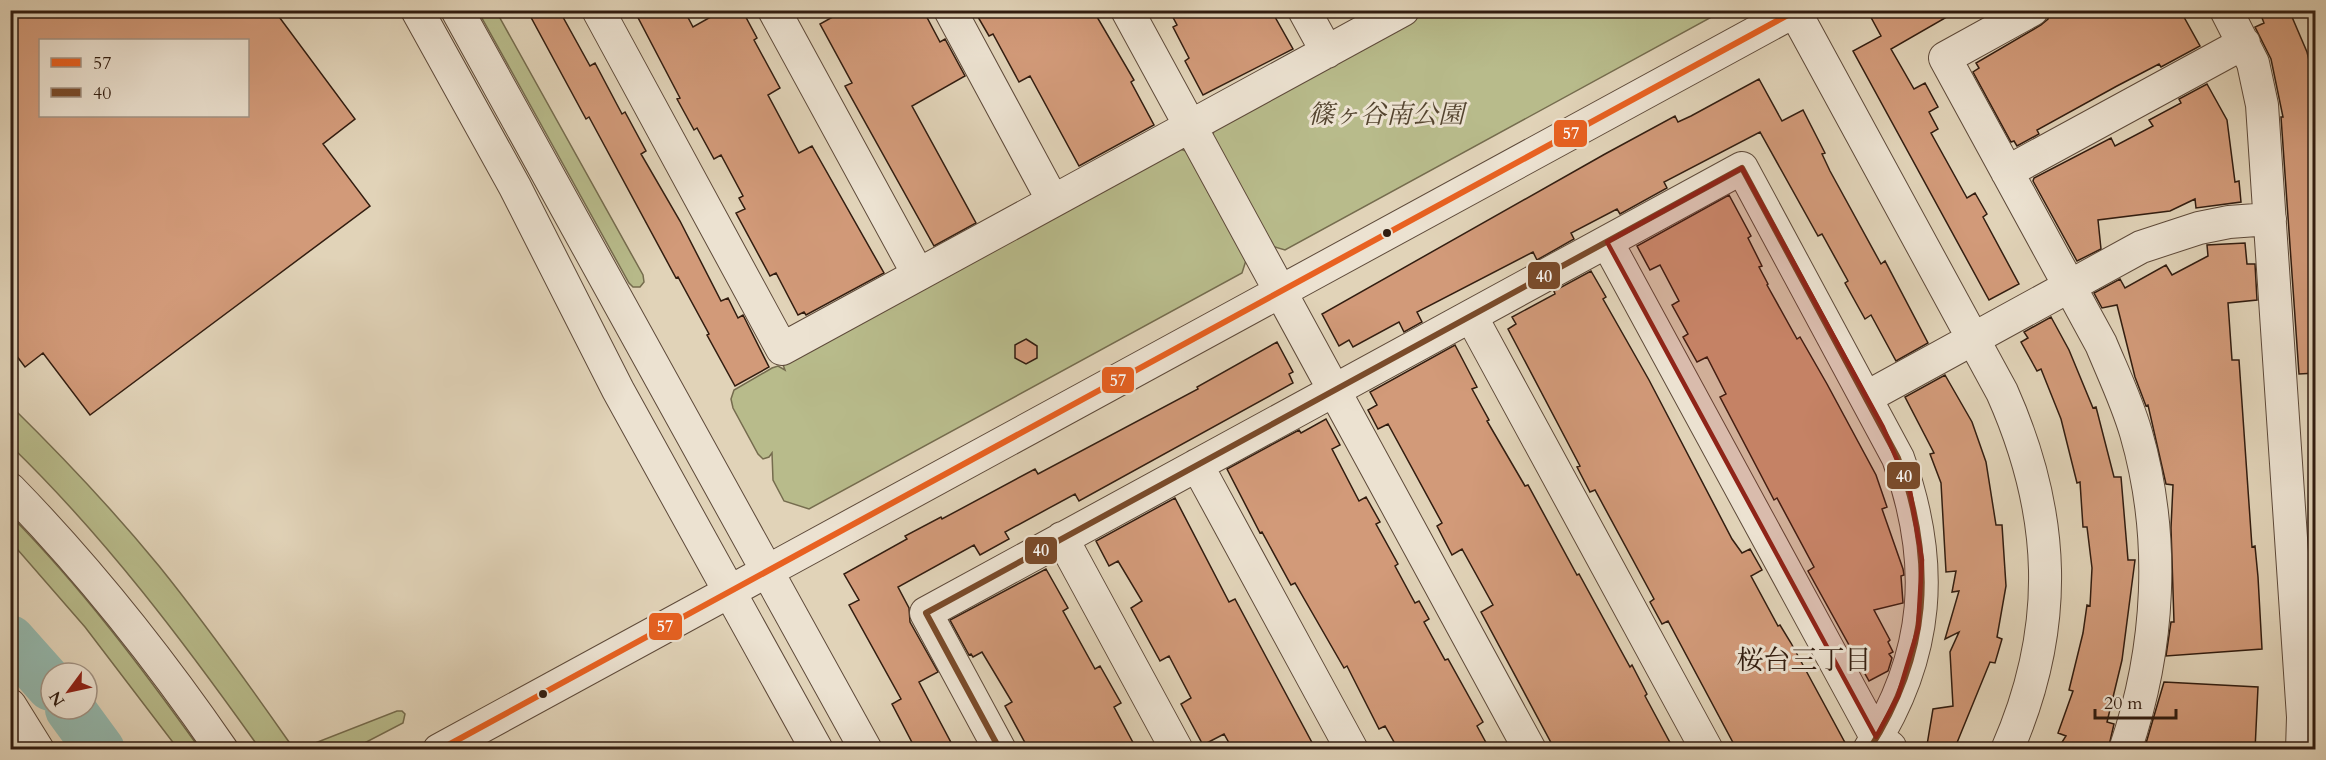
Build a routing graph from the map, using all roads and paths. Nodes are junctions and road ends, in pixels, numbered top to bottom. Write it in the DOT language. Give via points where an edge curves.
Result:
graph roads {
  1 [pos="417,10"];
  2 [pos="456,10"];
  3 [pos="598,10"];
  4 [pos="774,10"];
  5 [pos="950,10"];
  6 [pos="1127,10"];
  7 [pos="1304,10"];
  8 [pos="1403,10"];
  9 [pos="2032,10"];
  10 [pos="2226,10"];
  11 [pos="1795,11"];
  12 [pos="2244,43"];
  13 [pos="1327,52"];
  14 [pos="1190,126"];
  15 [pos="2007,172"];
  16 [pos="1053,201"];
  17 [pos="2270,219"];
  18 [pos="1606,242"];
  19 [pos="918,274"];
  20 [pos="2069,286"];
  21 [pos="1280,292"];
  22 [pos="1471,316"];
  23 [pos="1973,339"];
  24 [pos="1334,390"];
  25 [pos="1867,397"];
  26 [pos="1197,465"];
  27 [pos="10,489"];
  28 [pos="1062,538"];
  29 [pos="767,571"];
  30 [pos="729,591"];
  31 [pos="10,705"];
  32 [pos="1880,746"];
  33 [pos="38,750"];
  34 [pos="222,750"];
  35 [pos="439,750"];
  36 [pos="817,750"];
  37 [pos="866,750"];
  38 [pos="1000,750"];
  39 [pos="1177,750"];
  40 [pos="1352,750"];
  41 [pos="1530,750"];
  42 [pos="1707,750"];
  43 [pos="2007,750"];
  44 [pos="2125,750"];
  45 [pos="2302,750"];
  1 -- 30 [label="street"];
  2 -- 29 [label="street"];
  3 -- 19 [label="street" via="782,349"];
  4 -- 19 [label="street"];
  5 -- 16 [label="street"];
  6 -- 14 [label="street"];
  7 -- 13 [label="street"];
  8 -- 13 [label="street"];
  9 -- 15 [label="street" via="1945,58"];
  10 -- 12 [label="street"];
  11 -- 21 [label="street"];
  11 -- 23 [label="street"];
  12 -- 15 [label="street"];
  12 -- 17 [label="street" via="2259,84"];
  13 -- 14 [label="street"];
  14 -- 16 [label="street"];
  14 -- 21 [label="street"];
  15 -- 20 [label="street"];
  16 -- 19 [label="street"];
  17 -- 20 [label="street" via="2229,222 2170,237"];
  17 -- 45 [label="street"];
  18 -- 22 [label="street"];
  18 -- 25 [label="street" via="1742,168"];
  18 -- 32 [label="street"];
  20 -- 23 [label="street"];
  20 -- 44 [label="street" via="2120,388 2136,434 2154,529 2153,626 2146,674"];
  21 -- 24 [label="street"];
  21 -- 29 [label="street"];
  22 -- 24 [label="street"];
  22 -- 42 [label="street"];
  23 -- 25 [label="street"];
  23 -- 43 [label="street" via="2018,427 2032,473 2044,539 2046,577 2038,653 2030,690"];
  24 -- 26 [label="street"];
  24 -- 41 [label="street"];
  25 -- 32 [label="street" via="1910,491 1922,560 1918,629"];
  26 -- 28 [label="street"];
  26 -- 40 [label="street"];
  27 -- 34 [label="street" via="113,603"];
  28 -- 38 [label="street" via="926,613"];
  28 -- 39 [label="street"];
  29 -- 30 [label="street"];
  29 -- 37 [label="street"];
  30 -- 35 [label="street"];
  30 -- 36 [label="street"];
  31 -- 33 [label="street"];
}
